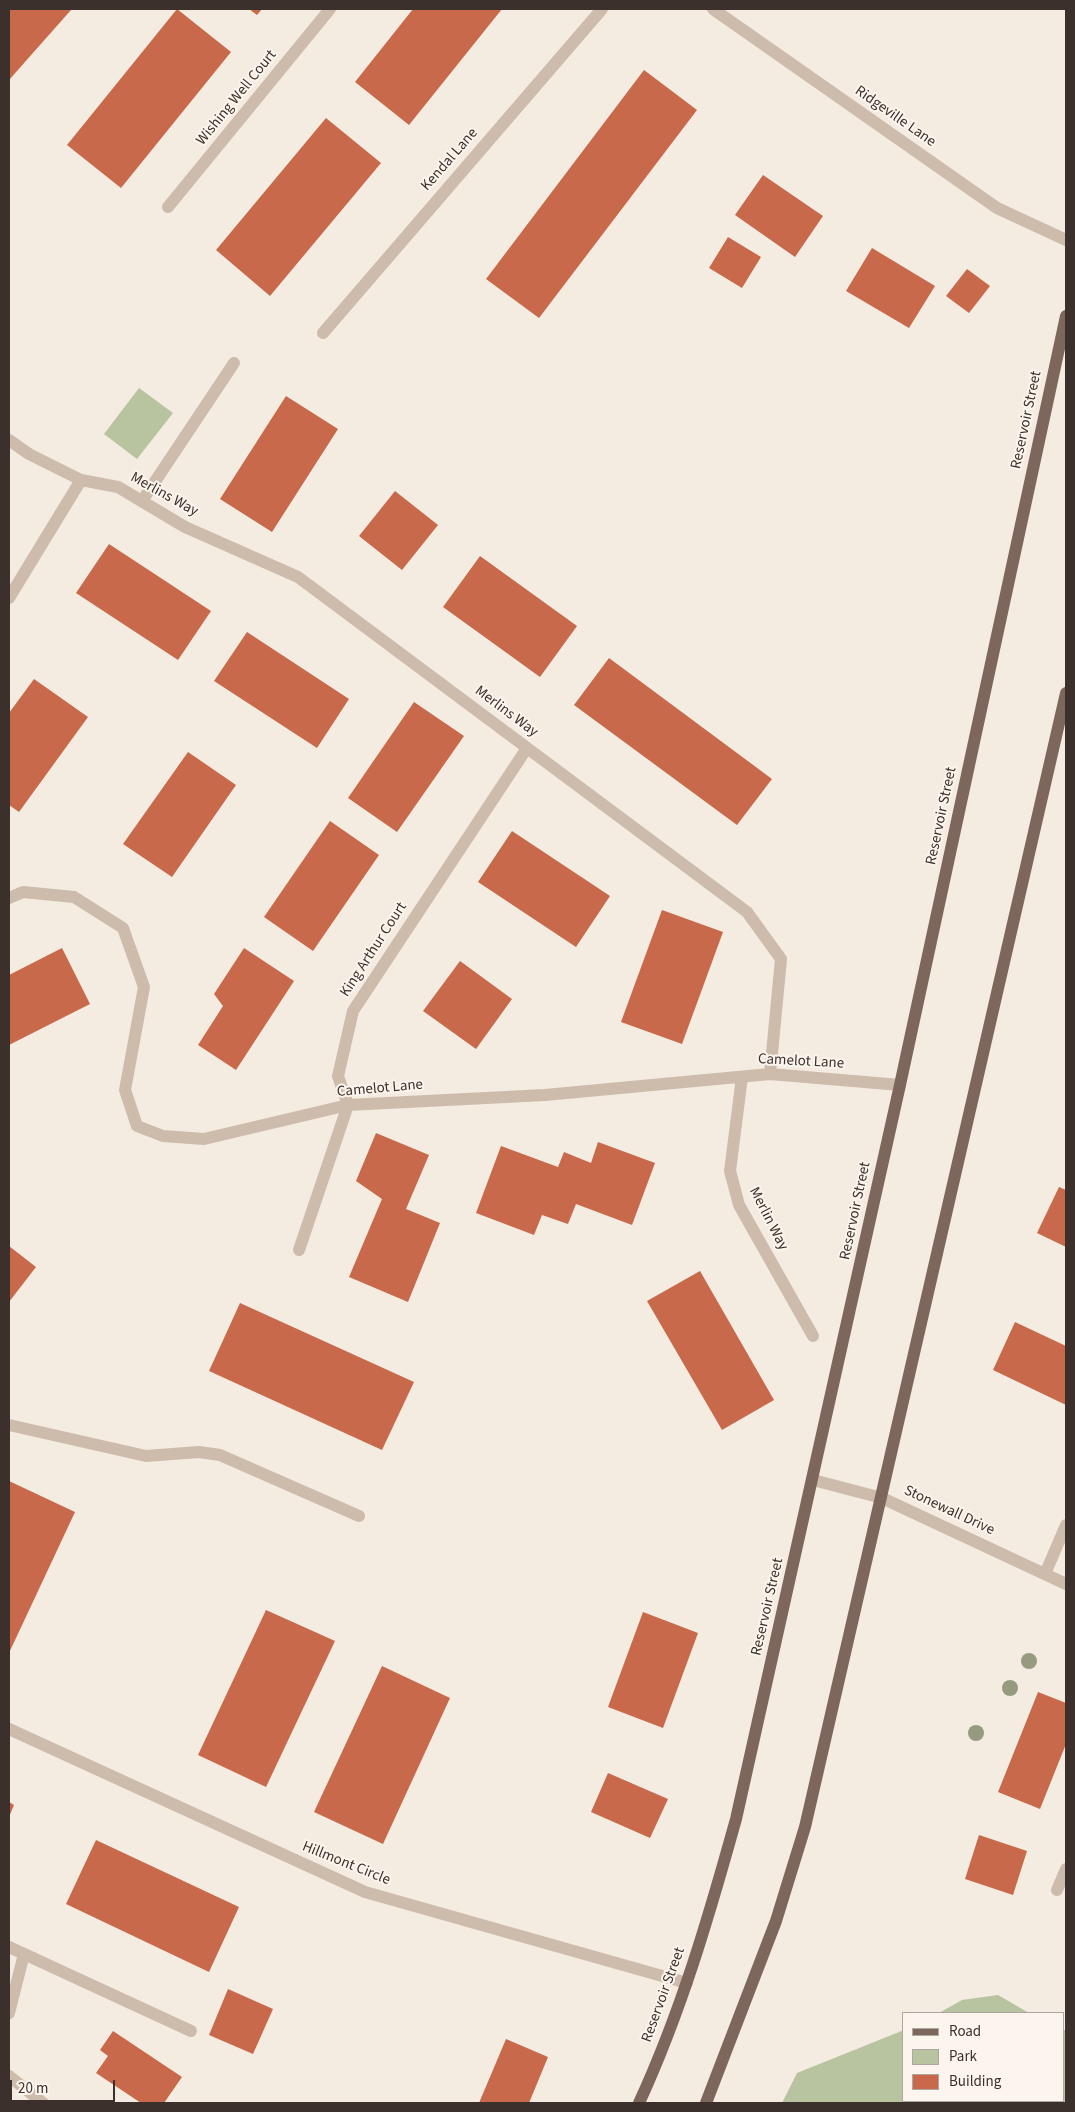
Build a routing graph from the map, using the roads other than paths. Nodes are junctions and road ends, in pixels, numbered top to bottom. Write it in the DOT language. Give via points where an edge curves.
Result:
graph roads {
  1 [pos="330,9"];
  2 [pos="602,9"];
  3 [pos="713,9"];
  4 [pos="168,207"];
  5 [pos="1066,240"];
  6 [pos="1066,316"];
  7 [pos="323,333"];
  8 [pos="234,363"];
  9 [pos="9,440"];
  10 [pos="81,480"];
  11 [pos="142,501"];
  12 [pos="9,598"];
  13 [pos="1066,693"];
  14 [pos="527,748"];
  15 [pos="9,898"];
  16 [pos="770,1074"];
  17 [pos="742,1077"];
  18 [pos="900,1085"];
  19 [pos="348,1105"];
  20 [pos="298,1250"];
  21 [pos="813,1336"];
  22 [pos="9,1425"];
  23 [pos="813,1480"];
  24 [pos="882,1498"];
  25 [pos="359,1516"];
  26 [pos="1066,1525"];
  27 [pos="1045,1574"];
  28 [pos="1066,1584"];
  29 [pos="9,1729"];
  30 [pos="1066,1869"];
  31 [pos="1057,1890"];
  32 [pos="9,1947"];
  33 [pos="24,1954"];
  34 [pos="687,1983"];
  35 [pos="9,2013"];
  36 [pos="191,2032"];
  37 [pos="9,2076"];
  38 [pos="43,2103"];
  39 [pos="639,2103"];
  40 [pos="706,2103"];
  1 -- 4 [label="street, Wishing Well Court"];
  2 -- 7 [label="street, Kendal Lane"];
  3 -- 5 [label="street, Ridgeville Lane" via="997,208"];
  6 -- 18 [label="main road, Reservoir Street"];
  8 -- 11 [label="street"];
  9 -- 10 [label="street, Merlins Way" via="29,454"];
  10 -- 11 [label="street, Merlins Way" via="118,488"];
  10 -- 12 [label="street"];
  11 -- 14 [label="street, Merlins Way" via="185,527 298,577"];
  13 -- 24 [label="main road"];
  14 -- 16 [label="street, Merlins Way" via="747,912 781,960"];
  14 -- 19 [label="street, King Arthur Court" via="353,1011 338,1076"];
  15 -- 19 [label="street, Camelot Lane" via="23,892 74,897 123,928 144,987 125,1090 137,1126 163,1136 204,1139"];
  16 -- 17 [label="street, Camelot Lane"];
  16 -- 18 [label="street, Camelot Lane"];
  17 -- 19 [label="street, Camelot Lane" via="545,1095"];
  17 -- 21 [label="street, Merlin Way" via="730,1171 739,1205"];
  18 -- 23 [label="main road, Reservoir Street"];
  19 -- 20 [label="street"];
  22 -- 25 [label="street" via="146,1456 199,1452 220,1455"];
  23 -- 24 [label="street, Stonewall Drive"];
  23 -- 34 [label="main road, Reservoir Street" via="736,1819"];
  24 -- 27 [label="street, Stonewall Drive"];
  24 -- 40 [label="main road" via="805,1827 776,1921"];
  26 -- 27 [label="street"];
  27 -- 28 [label="street, Stonewall Drive"];
  29 -- 34 [label="street, Hillmont Circle" via="365,1892"];
  30 -- 31 [label="street"];
  32 -- 33 [label="street"];
  33 -- 35 [label="street"];
  33 -- 36 [label="street"];
  34 -- 39 [label="main road, Reservoir Street"];
  37 -- 38 [label="street"];
}
